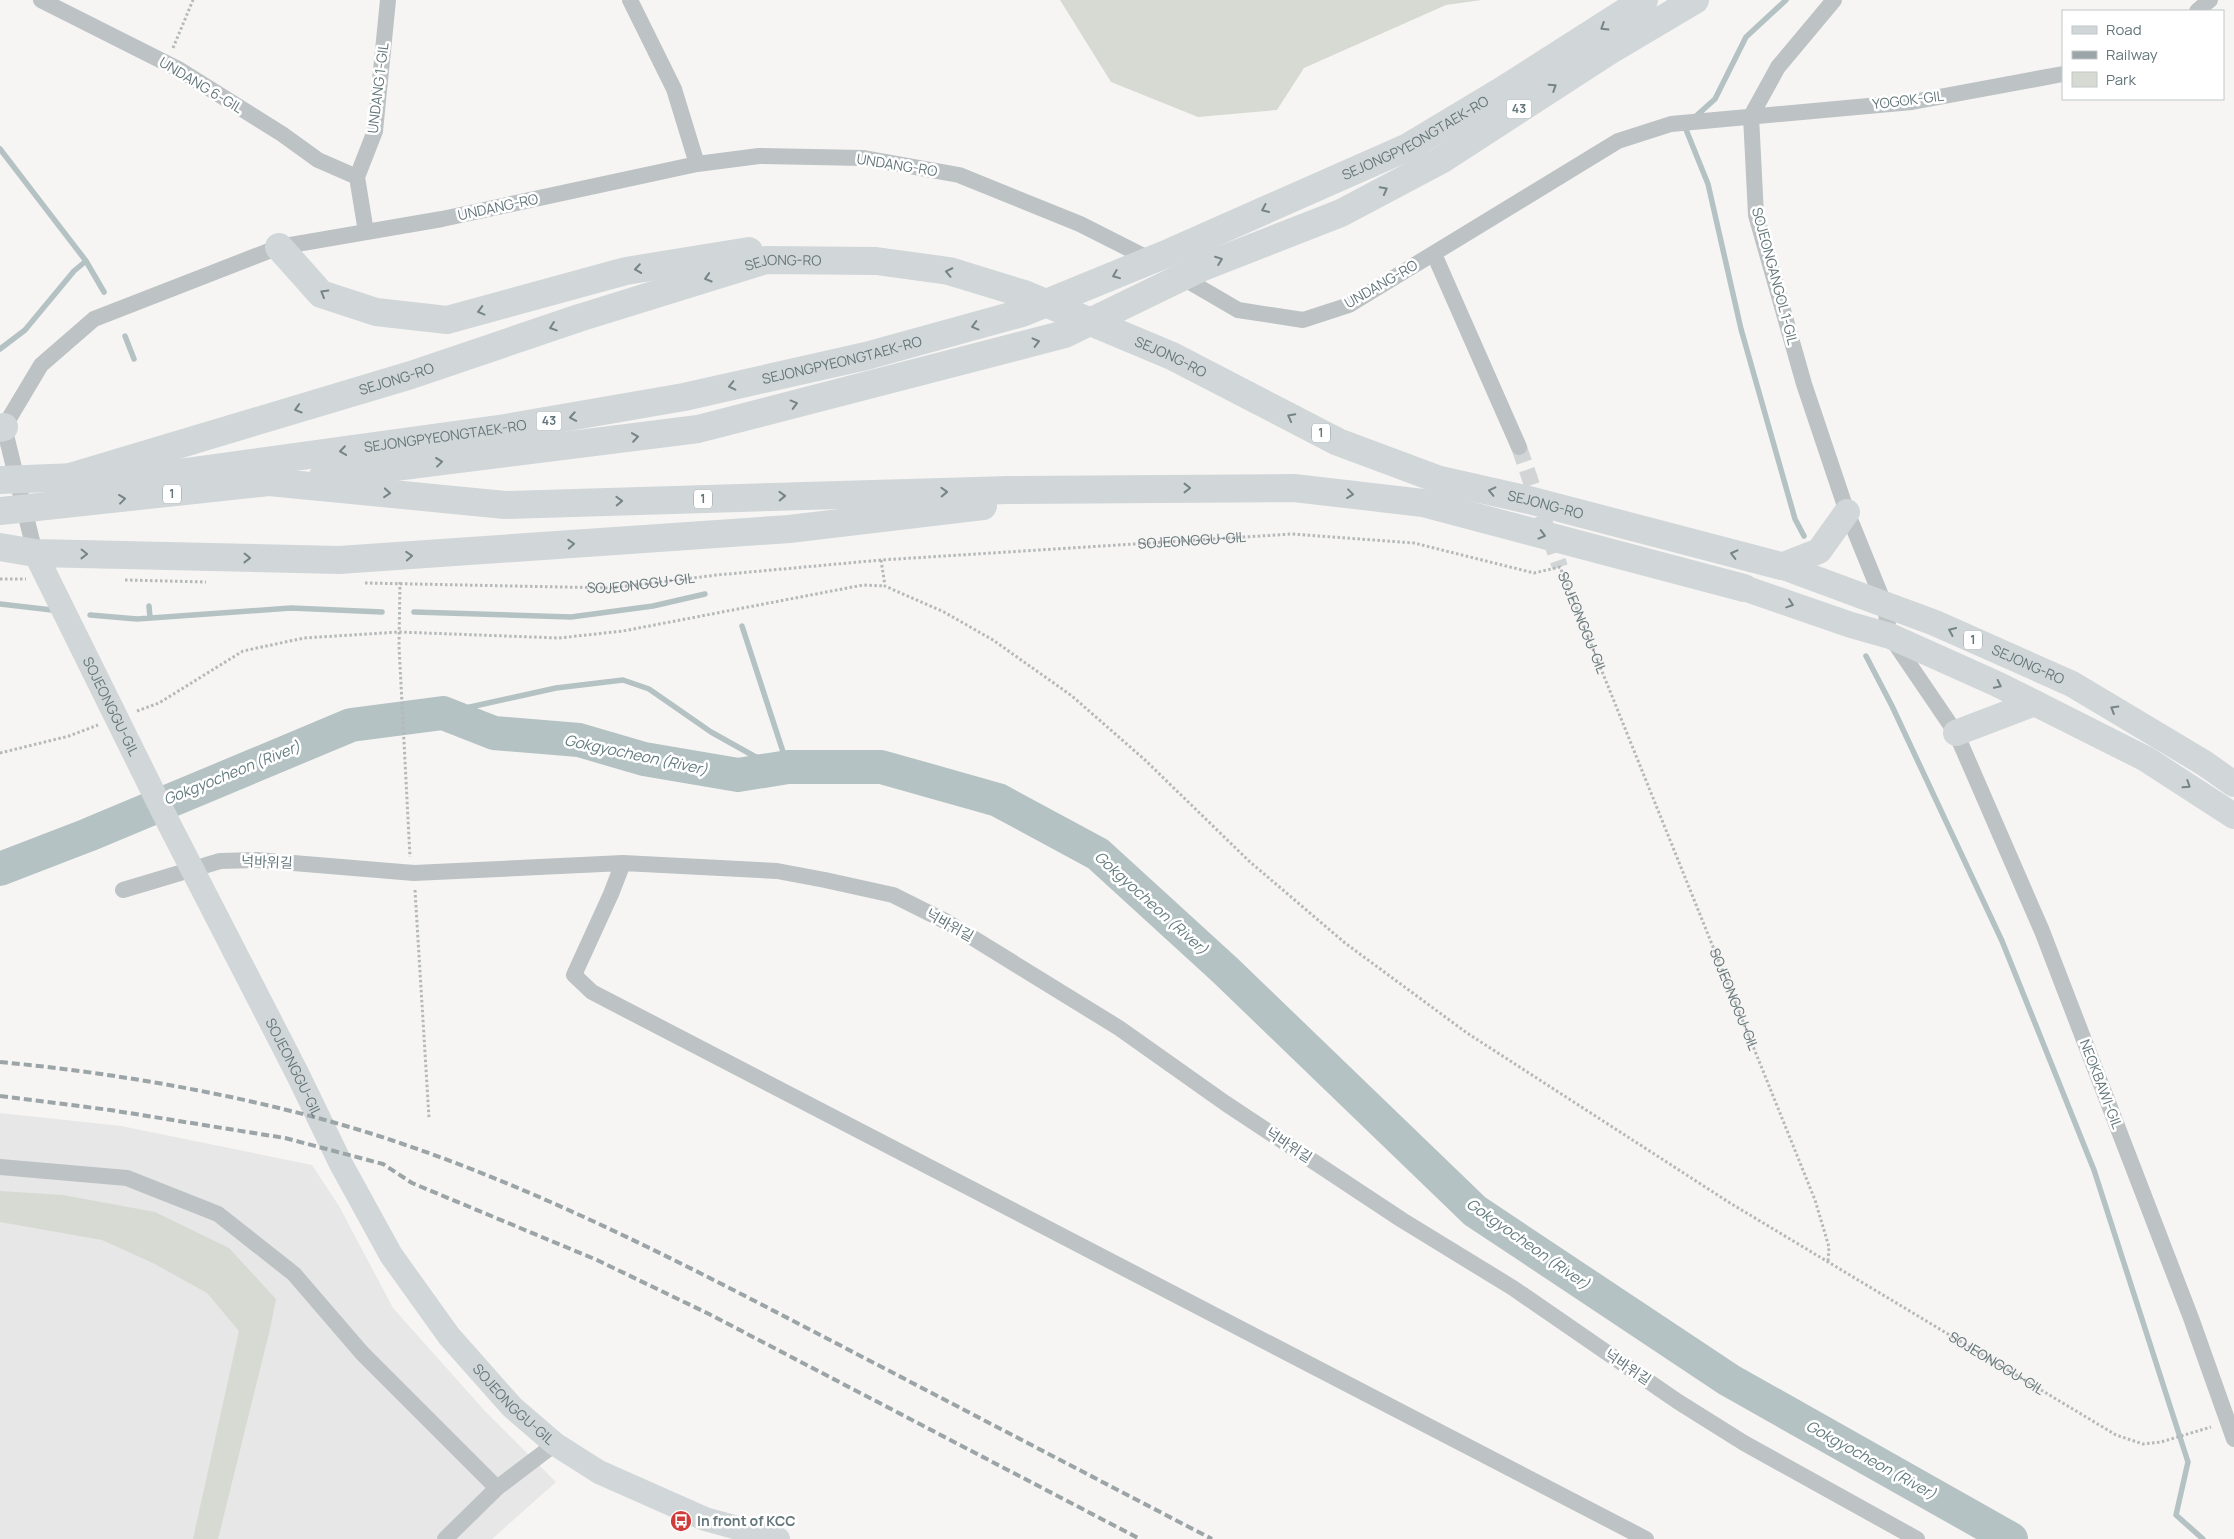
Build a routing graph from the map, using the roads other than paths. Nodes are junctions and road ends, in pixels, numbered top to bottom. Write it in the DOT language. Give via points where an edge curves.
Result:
graph roads {
  1 [pos="41,0"];
  2 [pos="388,0"];
  3 [pos="630,0"];
  4 [pos="1644,0"];
  5 [pos="1695,0"];
  6 [pos="1834,0"];
  7 [pos="2210,0"];
  8 [pos="2198,10"];
  9 [pos="2062,74"];
  10 [pos="1751,116"];
  11 [pos="697,164"];
  12 [pos="357,177"];
  13 [pos="366,232"];
  14 [pos="279,247"];
  15 [pos="1434,254"];
  16 [pos="876,261"];
  17 [pos="2,428"];
  18 [pos="1519,447"];
  19 [pos="67,478"];
  20 [pos="0,480"];
  21 [pos="269,482"];
  22 [pos="1139,488"];
  23 [pos="0,511"];
  24 [pos="1846,512"];
  25 [pos="0,548"];
  26 [pos="35,553"];
  27 [pos="1781,566"];
  28 [pos="1744,588"];
  29 [pos="1884,603"];
  30 [pos="1890,636"];
  31 [pos="2035,704"];
  32 [pos="1956,733"];
  33 [pos="2234,784"];
  34 [pos="2234,816"];
  35 [pos="623,863"];
  36 [pos="123,890"];
  37 [pos="0,1167"];
  38 [pos="2234,1439"];
  39 [pos="555,1444"];
  40 [pos="497,1488"];
  41 [pos="445,1539"];
  42 [pos="778,1539"];
  43 [pos="1646,1539"];
  44 [pos="1918,1539"];
  1 -- 12 [label="street, UNDANG 6-GIL" via="167,64 274,129 318,160"];
  2 -- 12 [label="street, UNDANG 1-GIL" via="375,131"];
  3 -- 11 [label="street" via="674,89"];
  4 -- 19 [label="highway, SEJONGPYEONGTAEK-RO / 43, one-way" via="1408,147 1166,254 1022,313 866,356 694,395 514,427 178,473"];
  21 -- 5 [label="highway, SEJONGPYEONGTAEK-RO / 43, one-way" via="698,429 1065,334 1203,267 1341,213 1441,160 1609,51"];
  6 -- 10 [label="street" via="1778,68"];
  7 -- 8 [label="street"];
  9 -- 10 [label="street, YOGOK-GIL" via="1912,102"];
  10 -- 15 [label="street, UNDANG-RO" via="1671,124 1618,141"];
  10 -- 24 [label="street, SOJEONGANGOL 1-GIL" via="1756,215 1804,384"];
  11 -- 13 [label="street, UNDANG-RO" via="442,219"];
  11 -- 15 [label="street, UNDANG-RO" via="758,156 864,158 959,175 1133,249 1238,310 1303,320 1349,305"];
  12 -- 13 [label="street"];
  13 -- 14 [label="street, UNDANG-RO"];
  16 -- 14 [label="highway, one-way" via="770,247 626,271 447,320 376,312 322,294"];
  14 -- 17 [label="street, UNDANG-RO" via="94,319 41,365"];
  15 -- 18 [label="street"];
  16 -- 19 [label="highway, SEJONG-RO / 1, one-way" via="766,260 411,375"];
  27 -- 16 [label="highway, SEJONG-RO / 1, one-way" via="1538,502 1440,480 1338,442 1172,356 1024,294 950,271"];
  17 -- 26 [label="street, SOJEONGGU-GIL"];
  19 -- 20 [label="highway, 1"];
  21 -- 22 [label="highway, 1, one-way" via="504,504"];
  23 -- 21 [label="highway, 1, one-way"];
  26 -- 22 [label="highway, one-way" via="339,560 789,530"];
  22 -- 28 [label="highway, 1, one-way" via="1294,488 1423,503"];
  24 -- 27 [label="main road" via="1819,551"];
  24 -- 29 [label="street, SOJEONGANGOL 1-GIL"];
  25 -- 26 [label="highway"];
  26 -- 39 [label="street, SOJEONGGU-GIL" via="341,1164 391,1255 449,1336 512,1407"];
  27 -- 29 [label="main road, SEJONG-RO / 1"];
  28 -- 30 [label="main road, 1, one-way"];
  29 -- 30 [label="street, SOJEONGANGOL 1-GIL"];
  33 -- 29 [label="main road, SEJONG-RO / 1, one-way" via="2072,684"];
  30 -- 31 [label="main road, 1, one-way"];
  30 -- 32 [label="street, NEOKBAWI-GIL"];
  31 -- 32 [label="main road"];
  31 -- 34 [label="main road, 1, one-way" via="2146,759"];
  32 -- 38 [label="street, NEOKBAWI-GIL" via="2042,931 2191,1318"];
  35 -- 36 [label="street, 넉바위길" via="412,867 220,861"];
  35 -- 43 [label="street" via="574,975 592,992"];
  35 -- 44 [label="street, 넉바위길" via="777,871 892,895 947,922 1119,1028 1233,1109 1513,1288 1744,1443"];
  37 -- 40 [label="street" via="127,1178 218,1214 294,1274 362,1353"];
  39 -- 40 [label="street"];
  39 -- 42 [label="street, SOJEONGGU-GIL" via="599,1472 679,1509"];
  40 -- 41 [label="street"];
}
